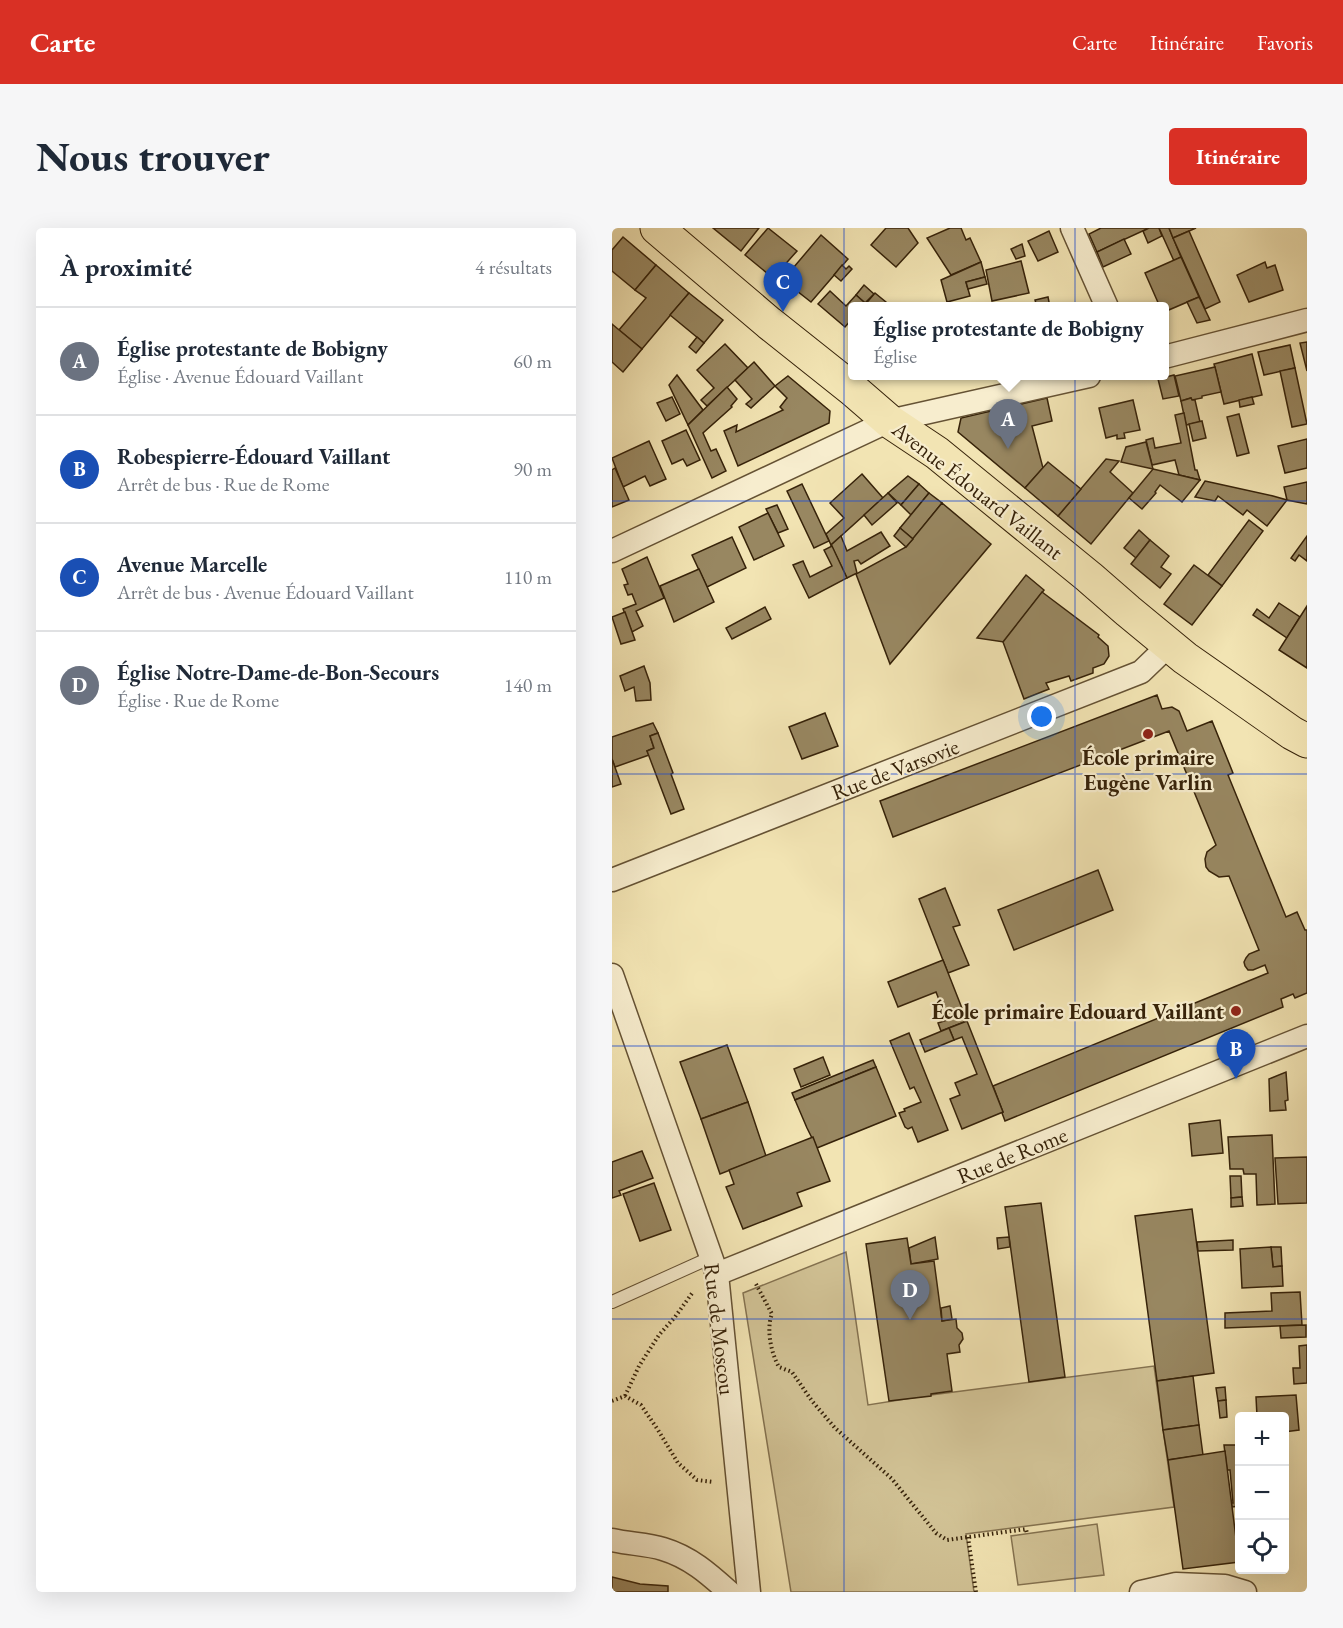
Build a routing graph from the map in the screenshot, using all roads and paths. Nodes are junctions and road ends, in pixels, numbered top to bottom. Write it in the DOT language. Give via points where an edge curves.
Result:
graph roads {
  1 [pos="657,228"];
  2 [pos="1072,228"];
  3 [pos="1105,302"];
  4 [pos="1307,320"];
  5 [pos="1169,356"];
  6 [pos="1067,380"];
  7 [pos="889,421"];
  8 [pos="612,551"];
  9 [pos="1169,645"];
  10 [pos="1307,741"];
  11 [pos="612,880"];
  12 [pos="612,975"];
  13 [pos="1307,1036"];
  14 [pos="744,1263"];
  15 [pos="715,1265"];
  16 [pos="612,1302"];
  17 [pos="625,1396"];
  18 [pos="612,1401"];
  19 [pos="738,1486"];
  20 [pos="1027,1530"];
  21 [pos="968,1537"];
  22 [pos="612,1539"];
  23 [pos="729,1592"];
  24 [pos="749,1592"];
  25 [pos="976,1592"];
  26 [pos="1141,1592"];
  27 [pos="1245,1592"];
  1 -- 7 [label="main road, Avenue Édouard Vaillant"];
  2 -- 3 [label="street"];
  4 -- 5 [label="street"];
  6 -- 7 [label="street"];
  7 -- 8 [label="street"];
  7 -- 9 [label="main road, Avenue Édouard Vaillant" via="937,453"];
  9 -- 10 [label="main road, Avenue Édouard Vaillant"];
  9 -- 11 [label="street, Rue de Varsovie" via="1141,672"];
  12 -- 15 [label="street, Rue de Moscou"];
  13 -- 14 [label="street, Rue de Rome"];
  14 -- 15 [label="street, Rue de Rome"];
  14 -- 21 [label="path" via="772,1314 769,1323 778,1368 792,1372 835,1428 892,1479 936,1533 948,1540"];
  15 -- 16 [label="lane"];
  15 -- 17 [label="path" via="659,1335"];
  15 -- 19 [label="street, Rue de Moscou"];
  17 -- 18 [label="path"];
  17 -- 19 [label="path" via="641,1405 678,1464 696,1480"];
  19 -- 24 [label="street, Rue de Moscou"];
  20 -- 21 [label="path"];
  21 -- 25 [label="path"];
  22 -- 23 [label="street" via="663,1549 699,1565"];
  26 -- 27 [label="street" via="1176,1584 1226,1586"];
}
